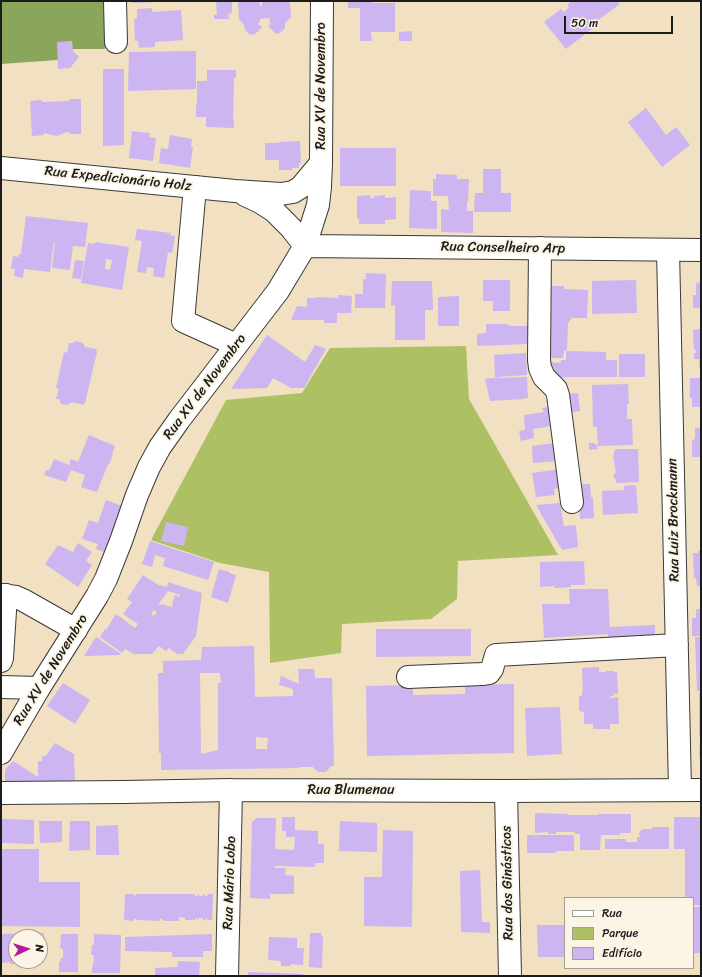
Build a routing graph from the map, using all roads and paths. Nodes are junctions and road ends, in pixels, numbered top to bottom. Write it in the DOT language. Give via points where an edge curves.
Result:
graph roads {
  1 [pos="114,1"];
  2 [pos="322,1"];
  3 [pos="116,42"];
  4 [pos="321,163"];
  5 [pos="1,168"];
  6 [pos="195,187"];
  7 [pos="235,191"];
  8 [pos="305,246"];
  9 [pos="540,248"];
  10 [pos="668,250"];
  11 [pos="701,250"];
  12 [pos="236,345"];
  13 [pos="572,502"];
  14 [pos="3,595"];
  15 [pos="76,630"];
  16 [pos="677,646"];
  17 [pos="1,661"];
  18 [pos="408,677"];
  19 [pos="1,687"];
  20 [pos="39,688"];
  21 [pos="4,743"];
  22 [pos="231,790"];
  23 [pos="680,790"];
  24 [pos="701,790"];
  25 [pos="506,791"];
  26 [pos="1,793"];
  27 [pos="227,976"];
  28 [pos="510,976"];
  1 -- 3 [label="main road"];
  2 -- 4 [label="main road, Rua XV de Novembro"];
  4 -- 7 [label="main road, Rua Expedicionário Holz" via="301,187 293,192 281,194"];
  4 -- 8 [label="main road, Rua XV de Novembro" via="318,204"];
  5 -- 6 [label="main road, Rua Expedicionário Holz"];
  6 -- 7 [label="main road, Rua Expedicionário Holz"];
  6 -- 12 [label="main road" via="183,321"];
  7 -- 8 [label="main road, Rua Expedicionário Holz" via="274,211"];
  8 -- 9 [label="main road, Rua Conselheiro Arp"];
  8 -- 12 [label="main road, Rua XV de Novembro" via="278,291"];
  9 -- 10 [label="main road, Rua Conselheiro Arp"];
  9 -- 13 [label="main road" via="540,368 558,395"];
  10 -- 11 [label="main road, Rua Conselheiro Arp"];
  10 -- 16 [label="main road, Rua Luiz Brockmann"];
  12 -- 15 [label="main road, Rua XV de Novembro" via="160,446 137,495 106,579"];
  14 -- 15 [label="main road" via="23,600"];
  14 -- 17 [label="main road"];
  15 -- 20 [label="main road, Rua XV de Novembro"];
  16 -- 18 [label="main road" via="496,655 492,669 482,674"];
  16 -- 23 [label="main road, Rua Luiz Brockmann"];
  19 -- 20 [label="main road"];
  20 -- 21 [label="main road, Rua XV de Novembro"];
  22 -- 25 [label="main road, Rua Blumenau"];
  22 -- 26 [label="main road, Rua Blumenau"];
  22 -- 27 [label="main road, Rua Mário Lobo"];
  23 -- 24 [label="main road, Rua Blumenau"];
  23 -- 25 [label="main road, Rua Blumenau"];
  25 -- 28 [label="main road, Rua dos Ginásticos"];
}
